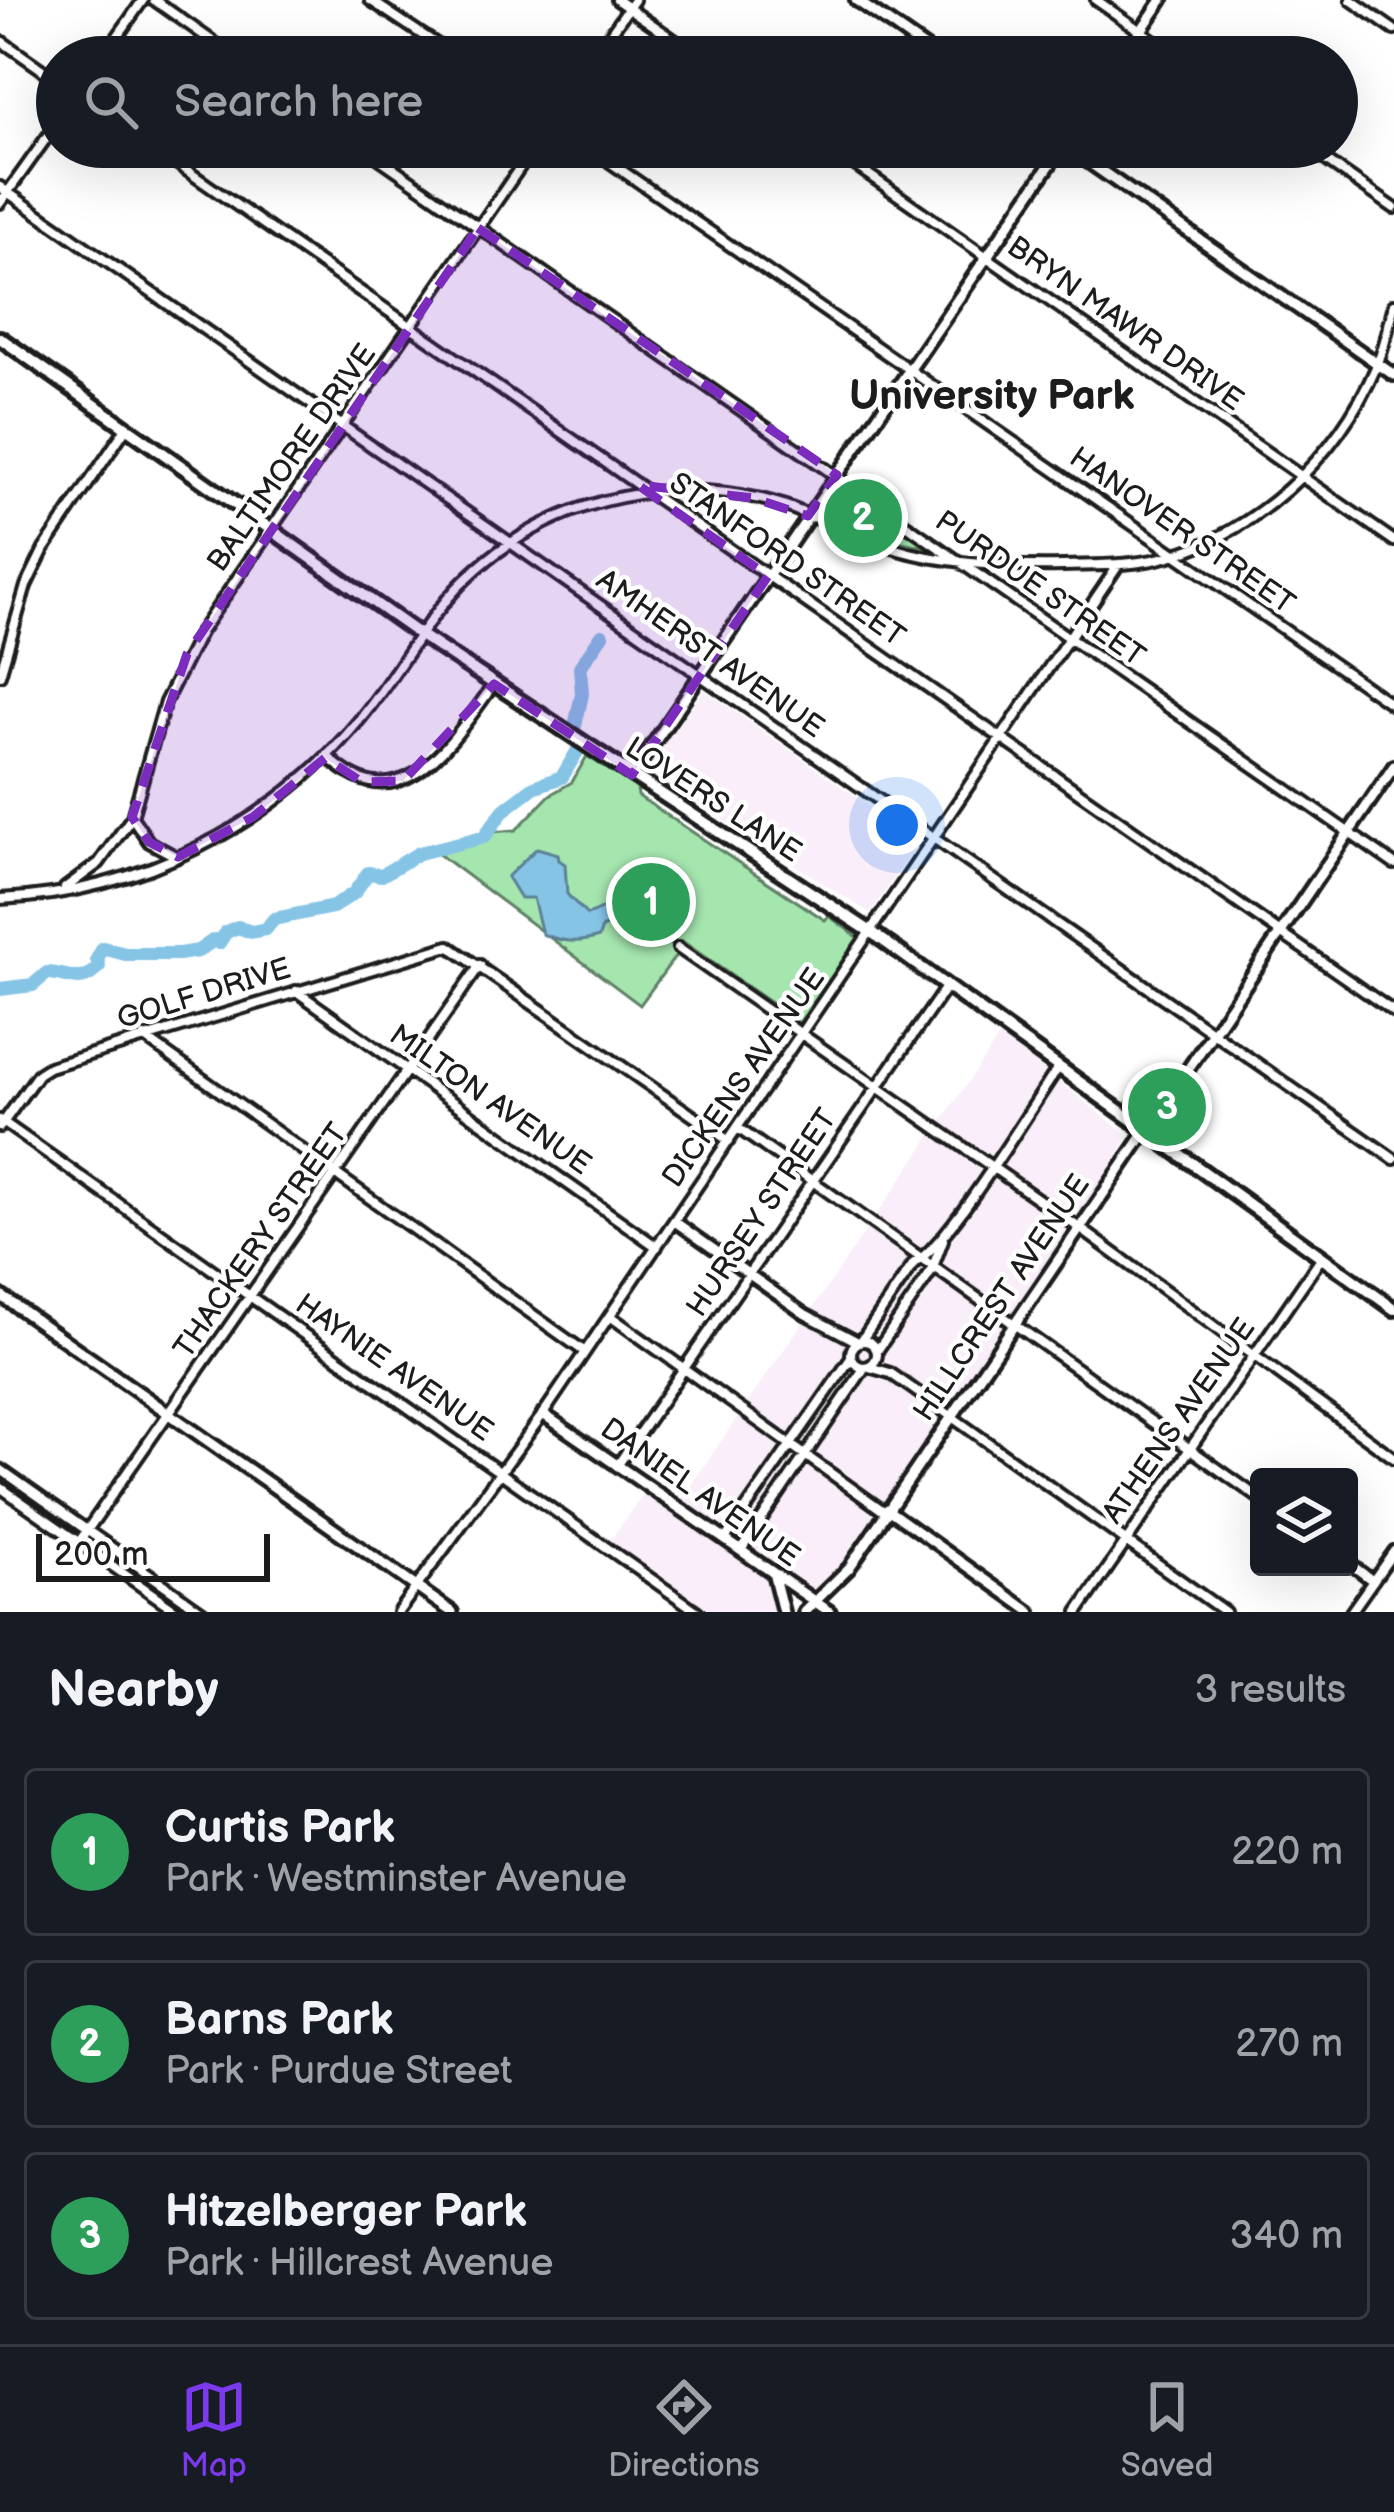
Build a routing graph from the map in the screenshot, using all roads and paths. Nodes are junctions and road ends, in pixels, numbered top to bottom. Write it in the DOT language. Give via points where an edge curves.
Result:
graph roads {
  1 [pos="143,0"];
  2 [pos="154,0"];
  3 [pos="370,0"];
  4 [pos="617,0"];
  5 [pos="856,0"];
  6 [pos="1096,0"];
  7 [pos="1162,0"];
  8 [pos="1352,0"];
  9 [pos="631,4"];
  10 [pos="1394,30"];
  11 [pos="1141,31"];
  12 [pos="118,36"];
  13 [pos="205,36"];
  14 [pos="424,36"];
  15 [pos="609,36"];
  16 [pos="672,36"];
  17 [pos="908,36"];
  18 [pos="1138,36"];
  19 [pos="1148,36"];
  20 [pos="0,40"];
  21 [pos="36,65"];
  22 [pos="36,150"];
  23 [pos="183,168"];
  24 [pos="393,168"];
  25 [pos="519,168"];
  26 [pos="618,168"];
  27 [pos="859,168"];
  28 [pos="1049,168"];
  29 [pos="1095,168"];
  30 [pos="1336,168"];
  31 [pos="4,190"];
  32 [pos="0,203"];
  33 [pos="1394,208"];
  34 [pos="478,228"];
  35 [pos="986,256"];
  36 [pos="1394,304"];
  37 [pos="411,327"];
  38 [pos="0,338"];
  39 [pos="1378,363"];
  40 [pos="908,371"];
  41 [pos="1394,375"];
  42 [pos="126,427"];
  43 [pos="343,427"];
  44 [pos="837,475"];
  45 [pos="1301,476"];
  46 [pos="648,492"];
  47 [pos="808,516"];
  48 [pos="272,530"];
  49 [pos="1394,541"];
  50 [pos="511,544"];
  51 [pos="1173,554"];
  52 [pos="959,562"];
  53 [pos="1119,564"];
  54 [pos="768,576"];
  55 [pos="420,635"];
  56 [pos="1067,638"];
  57 [pos="0,675"];
  58 [pos="700,676"];
  59 [pos="494,684"];
  60 [pos="1394,706"];
  61 [pos="1000,737"];
  62 [pos="327,756"];
  63 [pos="1394,766"];
  64 [pos="632,775"];
  65 [pos="132,817"];
  66 [pos="1349,833"];
  67 [pos="931,837"];
  68 [pos="178,857"];
  69 [pos="1394,864"];
  70 [pos="59,892"];
  71 [pos="0,899"];
  72 [pos="870,932"];
  73 [pos="1280,933"];
  74 [pos="678,948"];
  75 [pos="480,965"];
  76 [pos="946,987"];
  77 [pos="296,991"];
  78 [pos="1394,1012"];
  79 [pos="1212,1033"];
  80 [pos="802,1035"];
  81 [pos="144,1037"];
  82 [pos="1058,1067"];
  83 [pos="408,1071"];
  84 [pos="878,1087"];
  85 [pos="1,1123"];
  86 [pos="738,1128"];
  87 [pos="1144,1132"];
  88 [pos="729,1141"];
  89 [pos="1394,1159"];
  90 [pos="992,1166"];
  91 [pos="336,1176"];
  92 [pos="813,1181"];
  93 [pos="674,1221"];
  94 [pos="1079,1228"];
  95 [pos="657,1247"];
  96 [pos="1321,1258"];
  97 [pos="927,1262"];
  98 [pos="749,1274"];
  99 [pos="0,1295"];
  100 [pos="251,1297"];
  101 [pos="1394,1309"];
  102 [pos="610,1316"];
  103 [pos="1015,1322"];
  104 [pos="837,1333"];
  105 [pos="860,1341"];
  106 [pos="585,1352"];
  107 [pos="877,1353"];
  108 [pos="850,1355"];
  109 [pos="1253,1356"];
  110 [pos="867,1367"];
  111 [pos="685,1368"];
  112 [pos="890,1373"];
  113 [pos="169,1413"];
  114 [pos="543,1414"];
  115 [pos="951,1415"];
  116 [pos="790,1444"];
  117 [pos="1190,1448"];
  118 [pos="806,1456"];
  119 [pos="1394,1458"];
  120 [pos="617,1466"];
  121 [pos="0,1469"];
  122 [pos="498,1471"];
  123 [pos="0,1486"];
  124 [pos="1250,1491"];
  125 [pos="886,1510"];
  126 [pos="87,1530"];
  127 [pos="725,1539"];
  128 [pos="1126,1541"];
  129 [pos="79,1542"];
  130 [pos="741,1550"];
  131 [pos="1394,1551"];
  132 [pos="1358,1570"];
  133 [pos="773,1573"];
  134 [pos="1373,1581"];
  135 [pos="416,1588"];
  136 [pos="815,1602"];
  137 [pos="178,1612"];
  138 [pos="203,1612"];
  139 [pos="398,1612"];
  140 [pos="452,1612"];
  141 [pos="698,1612"];
  142 [pos="783,1612"];
  143 [pos="804,1612"];
  144 [pos="830,1612"];
  145 [pos="1031,1612"];
  146 [pos="1078,1612"];
  147 [pos="1225,1612"];
  148 [pos="1352,1612"];
  1 -- 12 [label="street"];
  2 -- 13 [label="street"];
  3 -- 14 [label="street"];
  4 -- 9 [label="street"];
  5 -- 17 [label="street"];
  6 -- 11 [label="street"];
  7 -- 11 [label="street"];
  8 -- 10 [label="street"];
  9 -- 15 [label="street"];
  9 -- 16 [label="street"];
  11 -- 18 [label="street"];
  11 -- 19 [label="street"];
  20 -- 21 [label="street"];
  22 -- 31 [label="street"];
  23 -- 37 [label="street, STANFORD STREET"];
  24 -- 34 [label="street, PURDUE STREET"];
  25 -- 34 [label="street, BALTIMORE DRIVE"];
  26 -- 40 [label="street, HANOVER STREET"];
  27 -- 35 [label="street, BRYN MAWR DRIVE"];
  28 -- 35 [label="street"];
  29 -- 39 [label="street"];
  30 -- 33 [label="street"];
  31 -- 32 [label="street"];
  31 -- 43 [label="street, AMHERST AVENUE"];
  34 -- 37 [label="street, BALTIMORE DRIVE"];
  34 -- 44 [label="street, PURDUE STREET"];
  35 -- 40 [label="street"];
  35 -- 45 [label="street, BRYN MAWR DRIVE"];
  36 -- 39 [label="street"];
  37 -- 43 [label="street, BALTIMORE DRIVE"];
  37 -- 46 [label="street, STANFORD STREET"];
  38 -- 42 [label="main road, LOVERS LANE"];
  39 -- 41 [label="street"];
  39 -- 45 [label="street" via="1345,423"];
  40 -- 44 [label="street"];
  40 -- 51 [label="street, HANOVER STREET"];
  42 -- 48 [label="main road, LOVERS LANE"];
  42 -- 57 [label="street" via="44,548"];
  43 -- 48 [label="street, BALTIMORE DRIVE"];
  43 -- 50 [label="street, AMHERST AVENUE"];
  44 -- 47 [label="street"];
  44 -- 52 [label="street, PURDUE STREET"];
  45 -- 49 [label="street, BRYN MAWR DRIVE"];
  45 -- 51 [label="street" via="1245,521"];
  46 -- 47 [label="street" via="734,494"];
  46 -- 50 [label="street" via="570,512"];
  46 -- 54 [label="street, STANFORD STREET"];
  47 -- 52 [label="street" via="875,543"];
  47 -- 54 [label="street"];
  48 -- 55 [label="main road, LOVERS LANE"];
  48 -- 65 [label="street, BALTIMORE DRIVE" via="175,678"];
  50 -- 55 [label="street" via="461,583"];
  50 -- 58 [label="street, AMHERST AVENUE"];
  51 -- 53 [label="street"];
  51 -- 60 [label="street, HANOVER STREET"];
  52 -- 53 [label="street"];
  52 -- 56 [label="street, PURDUE STREET"];
  53 -- 56 [label="street, DICKENS AVENUE"];
  54 -- 58 [label="street"];
  54 -- 61 [label="street, STANFORD STREET"];
  55 -- 59 [label="main road, LOVERS LANE"];
  55 -- 62 [label="street"];
  56 -- 61 [label="street, DICKENS AVENUE"];
  56 -- 66 [label="street, PURDUE STREET"];
  58 -- 64 [label="street"];
  58 -- 67 [label="street, AMHERST AVENUE"];
  59 -- 62 [label="street" via="448,743 403,781 362,782"];
  59 -- 64 [label="main road, LOVERS LANE"];
  61 -- 67 [label="street, DICKENS AVENUE"];
  61 -- 73 [label="street, STANFORD STREET"];
  62 -- 68 [label="street" via="253,817"];
  63 -- 66 [label="street, HILLCREST AVENUE"];
  64 -- 72 [label="main road, LOVERS LANE"];
  65 -- 68 [label="street" via="149,842"];
  65 -- 70 [label="street, BALTIMORE DRIVE" via="99,862"];
  66 -- 69 [label="street, PURDUE STREET"];
  66 -- 73 [label="street, HILLCREST AVENUE"];
  67 -- 72 [label="street, DICKENS AVENUE"];
  67 -- 79 [label="street, AMHERST AVENUE"];
  68 -- 70 [label="street"];
  70 -- 71 [label="street"];
  72 -- 76 [label="main road, LOVERS LANE"];
  72 -- 80 [label="street, DICKENS AVENUE"];
  73 -- 78 [label="street, STANFORD STREET"];
  73 -- 79 [label="street, HILLCREST AVENUE"];
  74 -- 80 [label="street"];
  75 -- 77 [label="street, GOLF DRIVE" via="449,946"];
  75 -- 83 [label="street, THACKERY STREET"];
  75 -- 88 [label="street"];
  76 -- 82 [label="main road, LOVERS LANE"];
  76 -- 84 [label="street, HURSEY STREET"];
  77 -- 81 [label="street, GOLF DRIVE"];
  77 -- 83 [label="street, MILTON AVENUE"];
  79 -- 87 [label="street, HILLCREST AVENUE"];
  79 -- 89 [label="street, AMHERST AVENUE"];
  80 -- 84 [label="street"];
  80 -- 86 [label="street, DICKENS AVENUE"];
  81 -- 85 [label="street, GOLF DRIVE" via="41,1071"];
  81 -- 91 [label="street"];
  82 -- 87 [label="main road, LOVERS LANE"];
  82 -- 90 [label="street"];
  83 -- 91 [label="street, THACKERY STREET"];
  83 -- 95 [label="street, MILTON AVENUE"];
  84 -- 90 [label="street"];
  84 -- 92 [label="street, HURSEY STREET"];
  85 -- 100 [label="street, HAYNIE AVENUE"];
  86 -- 88 [label="street, DICKENS AVENUE"];
  86 -- 92 [label="street"];
  87 -- 94 [label="street, HILLCREST AVENUE"];
  87 -- 96 [label="main road, LOVERS LANE"];
  88 -- 93 [label="street, DICKENS AVENUE"];
  90 -- 94 [label="street"];
  90 -- 97 [label="street"];
  91 -- 100 [label="street, THACKERY STREET"];
  91 -- 106 [label="street"];
  92 -- 97 [label="street"];
  92 -- 98 [label="street, HURSEY STREET"];
  93 -- 95 [label="street, DICKENS AVENUE"];
  93 -- 98 [label="street"];
  94 -- 103 [label="street, HILLCREST AVENUE"];
  94 -- 109 [label="street"];
  95 -- 102 [label="street, DICKENS AVENUE"];
  96 -- 101 [label="main road, LOVERS LANE"];
  96 -- 109 [label="street, ATHENS AVENUE"];
  97 -- 103 [label="street"];
  97 -- 105 [label="street" via="914,1263"];
  97 -- 107 [label="street" via="931,1272"];
  98 -- 104 [label="street"];
  98 -- 111 [label="street, HURSEY STREET"];
  99 -- 113 [label="street"];
  100 -- 113 [label="street, THACKERY STREET"];
  100 -- 122 [label="street, HAYNIE AVENUE"];
  102 -- 106 [label="street, DICKENS AVENUE"];
  102 -- 111 [label="street"];
  103 -- 115 [label="street, HILLCREST AVENUE"];
  103 -- 117 [label="street"];
  104 -- 105 [label="street"];
  104 -- 108 [label="street"];
  105 -- 107 [label="street"];
  105 -- 108 [label="street"];
  106 -- 114 [label="street, DICKENS AVENUE"];
  107 -- 110 [label="street"];
  107 -- 112 [label="street"];
  108 -- 110 [label="street"];
  108 -- 116 [label="street"];
  109 -- 117 [label="street, ATHENS AVENUE"];
  109 -- 119 [label="street"];
  110 -- 112 [label="street"];
  110 -- 118 [label="street"];
  111 -- 116 [label="street"];
  111 -- 120 [label="street, HURSEY STREET"];
  112 -- 115 [label="street"];
  113 -- 126 [label="street, THACKERY STREET"];
  113 -- 135 [label="street"];
  114 -- 120 [label="street, DANIEL AVENUE"];
  114 -- 122 [label="street, DICKENS AVENUE"];
  115 -- 125 [label="street, HILLCREST AVENUE"];
  115 -- 128 [label="street"];
  116 -- 118 [label="street"];
  116 -- 127 [label="street"];
  117 -- 124 [label="street"];
  117 -- 128 [label="street, ATHENS AVENUE"];
  118 -- 125 [label="street"];
  118 -- 130 [label="street"];
  120 -- 127 [label="street, DANIEL AVENUE"];
  121 -- 126 [label="street"];
  122 -- 135 [label="street, DICKENS AVENUE"];
  122 -- 141 [label="street, HAYNIE AVENUE"];
  123 -- 129 [label="street"];
  125 -- 136 [label="street, HILLCREST AVENUE" via="849,1568"];
  125 -- 145 [label="street"];
  126 -- 129 [label="street, THACKERY STREET"];
  126 -- 138 [label="street"];
  127 -- 130 [label="street, DANIEL AVENUE"];
  128 -- 146 [label="street, ATHENS AVENUE"];
  128 -- 147 [label="street"];
  129 -- 137 [label="street"];
  130 -- 133 [label="street, DANIEL AVENUE"];
  131 -- 134 [label="street"];
  132 -- 134 [label="street"];
  133 -- 136 [label="street, DANIEL AVENUE"];
  133 -- 142 [label="street"];
  134 -- 148 [label="street"];
  135 -- 139 [label="street, DICKENS AVENUE"];
  135 -- 140 [label="street"];
  136 -- 143 [label="street, HILLCREST AVENUE"];
  136 -- 144 [label="street, DANIEL AVENUE"];
}
